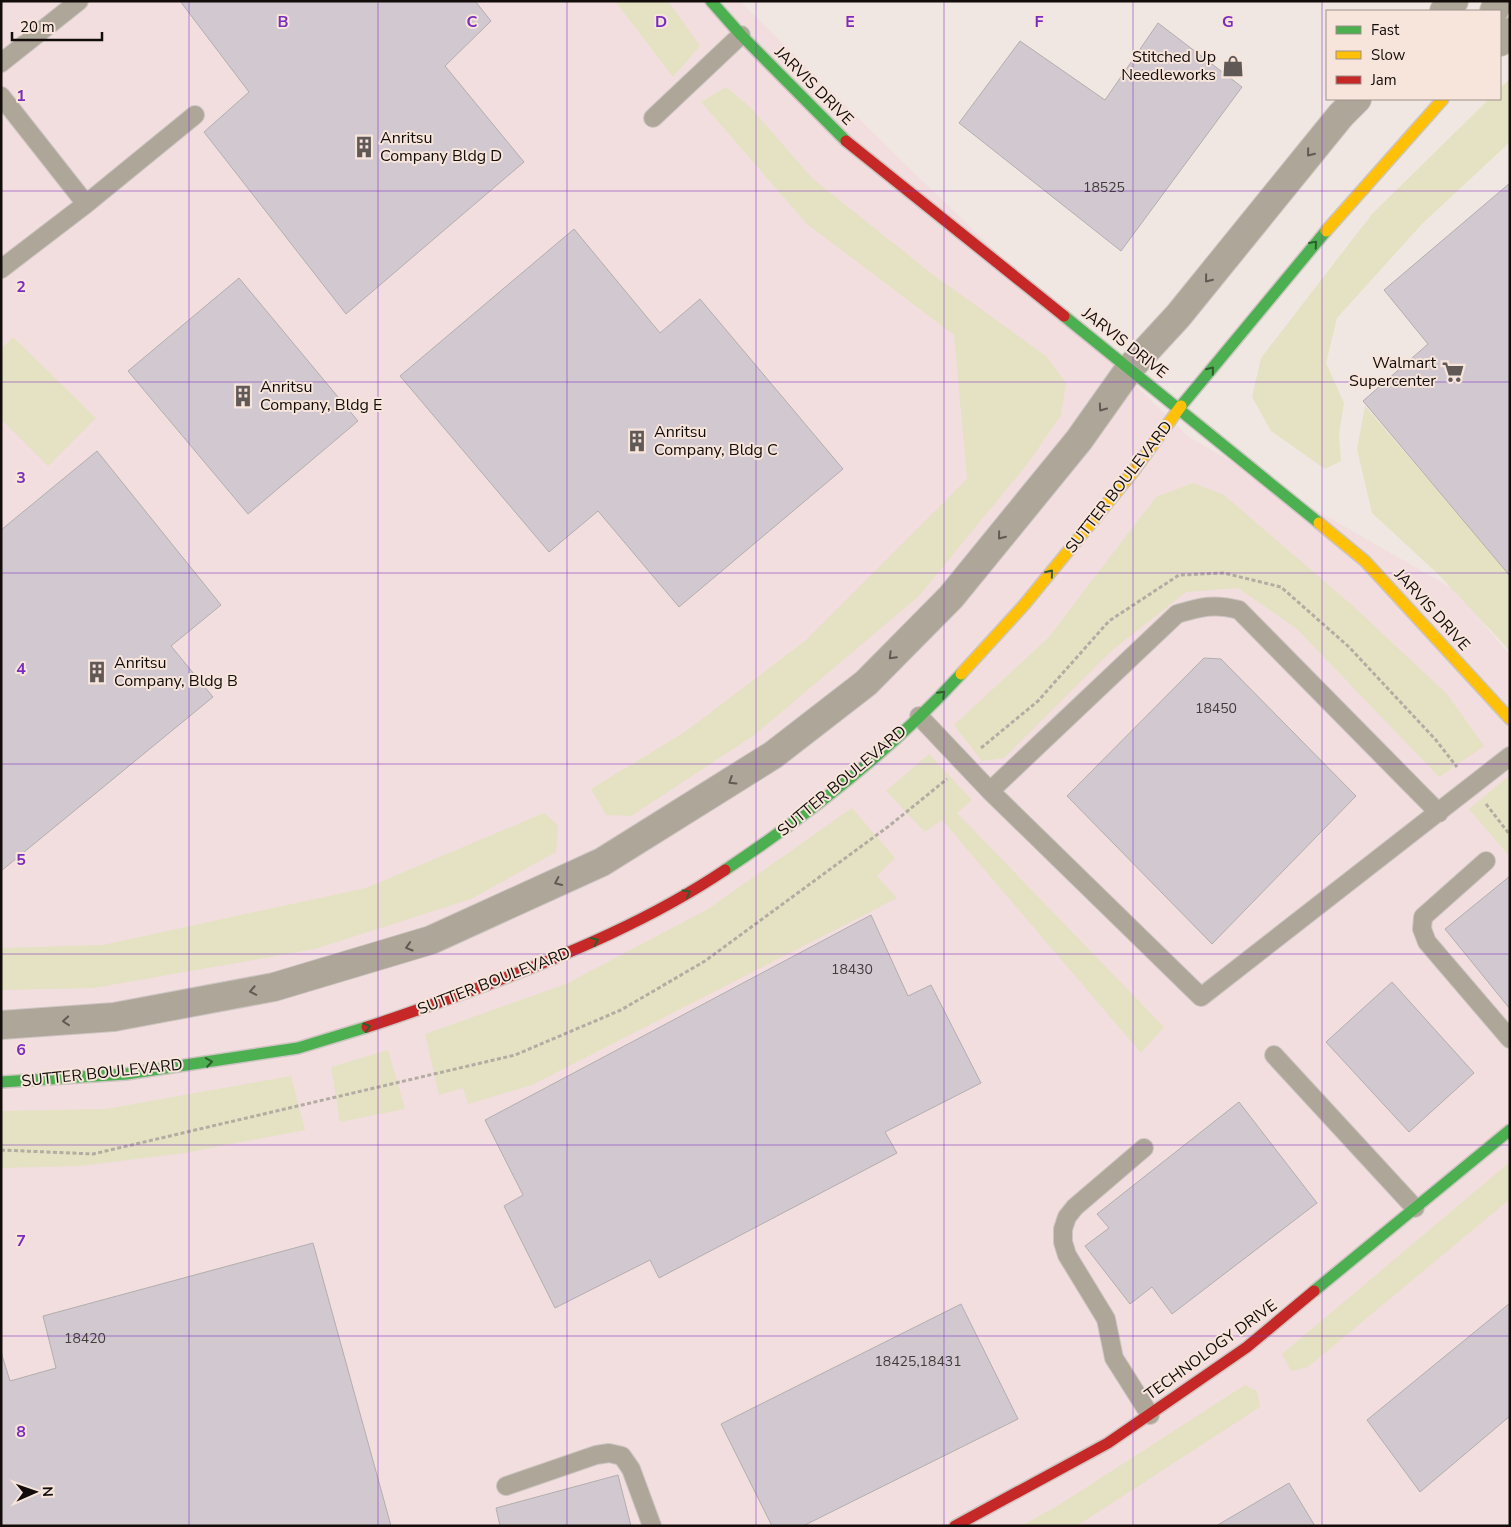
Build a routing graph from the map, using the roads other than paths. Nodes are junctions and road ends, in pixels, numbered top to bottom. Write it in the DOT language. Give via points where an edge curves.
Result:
graph roads {
  1 [pos="79,1"];
  2 [pos="711,1"];
  3 [pos="1454,1"];
  4 [pos="1445,10"];
  5 [pos="1510,32"];
  6 [pos="741,35"];
  7 [pos="1501,41"];
  8 [pos="1,63"];
  9 [pos="1,96"];
  10 [pos="1356,100"];
  11 [pos="1442,100"];
  12 [pos="195,115"];
  13 [pos="653,118"];
  14 [pos="86,204"];
  15 [pos="1,269"];
  16 [pos="1130,368"];
  17 [pos="1180,408"];
  18 [pos="919,716"];
  19 [pos="1510,719"];
  20 [pos="1510,756"];
  21 [pos="990,791"];
  22 [pos="1439,813"];
  23 [pos="1486,861"];
  24 [pos="1,1026"];
  25 [pos="1510,1039"];
  26 [pos="1274,1055"];
  27 [pos="1,1082"];
  28 [pos="1510,1130"];
  29 [pos="1144,1148"];
  30 [pos="1416,1208"];
  31 [pos="1150,1415"];
  32 [pos="506,1486"];
  33 [pos="652,1526"];
  34 [pos="955,1526"];
  1 -- 8 [label="lane"];
  2 -- 6 [label="street, JARVIS DRIVE"];
  3 -- 4 [label="street"];
  5 -- 7 [label="street"];
  6 -- 13 [label="lane"];
  6 -- 16 [label="street, JARVIS DRIVE" via="846,142"];
  9 -- 14 [label="lane"];
  10 -- 16 [label="street, one-way" via="1178,316"];
  17 -- 11 [label="street, SUTTER BOULEVARD, one-way" via="1306,253"];
  12 -- 14 [label="lane"];
  14 -- 15 [label="lane"];
  16 -- 17 [label="street, JARVIS DRIVE"];
  16 -- 24 [label="street, one-way" via="1079,440 951,597 866,683 773,755 602,862 431,940 274,987 114,1017"];
  18 -- 17 [label="street, SUTTER BOULEVARD, one-way" via="944,693 1024,604 1132,473"];
  17 -- 19 [label="street, JARVIS DRIVE" via="1365,561"];
  18 -- 21 [label="lane"];
  27 -- 18 [label="street, SUTTER BOULEVARD, one-way" via="126,1074 298,1048 403,1016 555,959 645,918 788,828"];
  20 -- 22 [label="lane"];
  21 -- 22 [label="lane" via="1200,997"];
  21 -- 22 [label="lane" via="1177,614 1202,606 1221,605 1239,610"];
  23 -- 25 [label="lane" via="1423,917 1422,929 1427,942"];
  26 -- 30 [label="lane"];
  28 -- 30 [label="street, TECHNOLOGY DRIVE"];
  29 -- 31 [label="lane" via="1075,1207 1067,1217 1063,1242 1067,1255 1106,1320 1114,1358"];
  30 -- 31 [label="street, TECHNOLOGY DRIVE" via="1247,1348"];
  31 -- 34 [label="street, TECHNOLOGY DRIVE" via="1108,1443"];
  32 -- 33 [label="lane" via="596,1455 622,1456 631,1469"];
}
